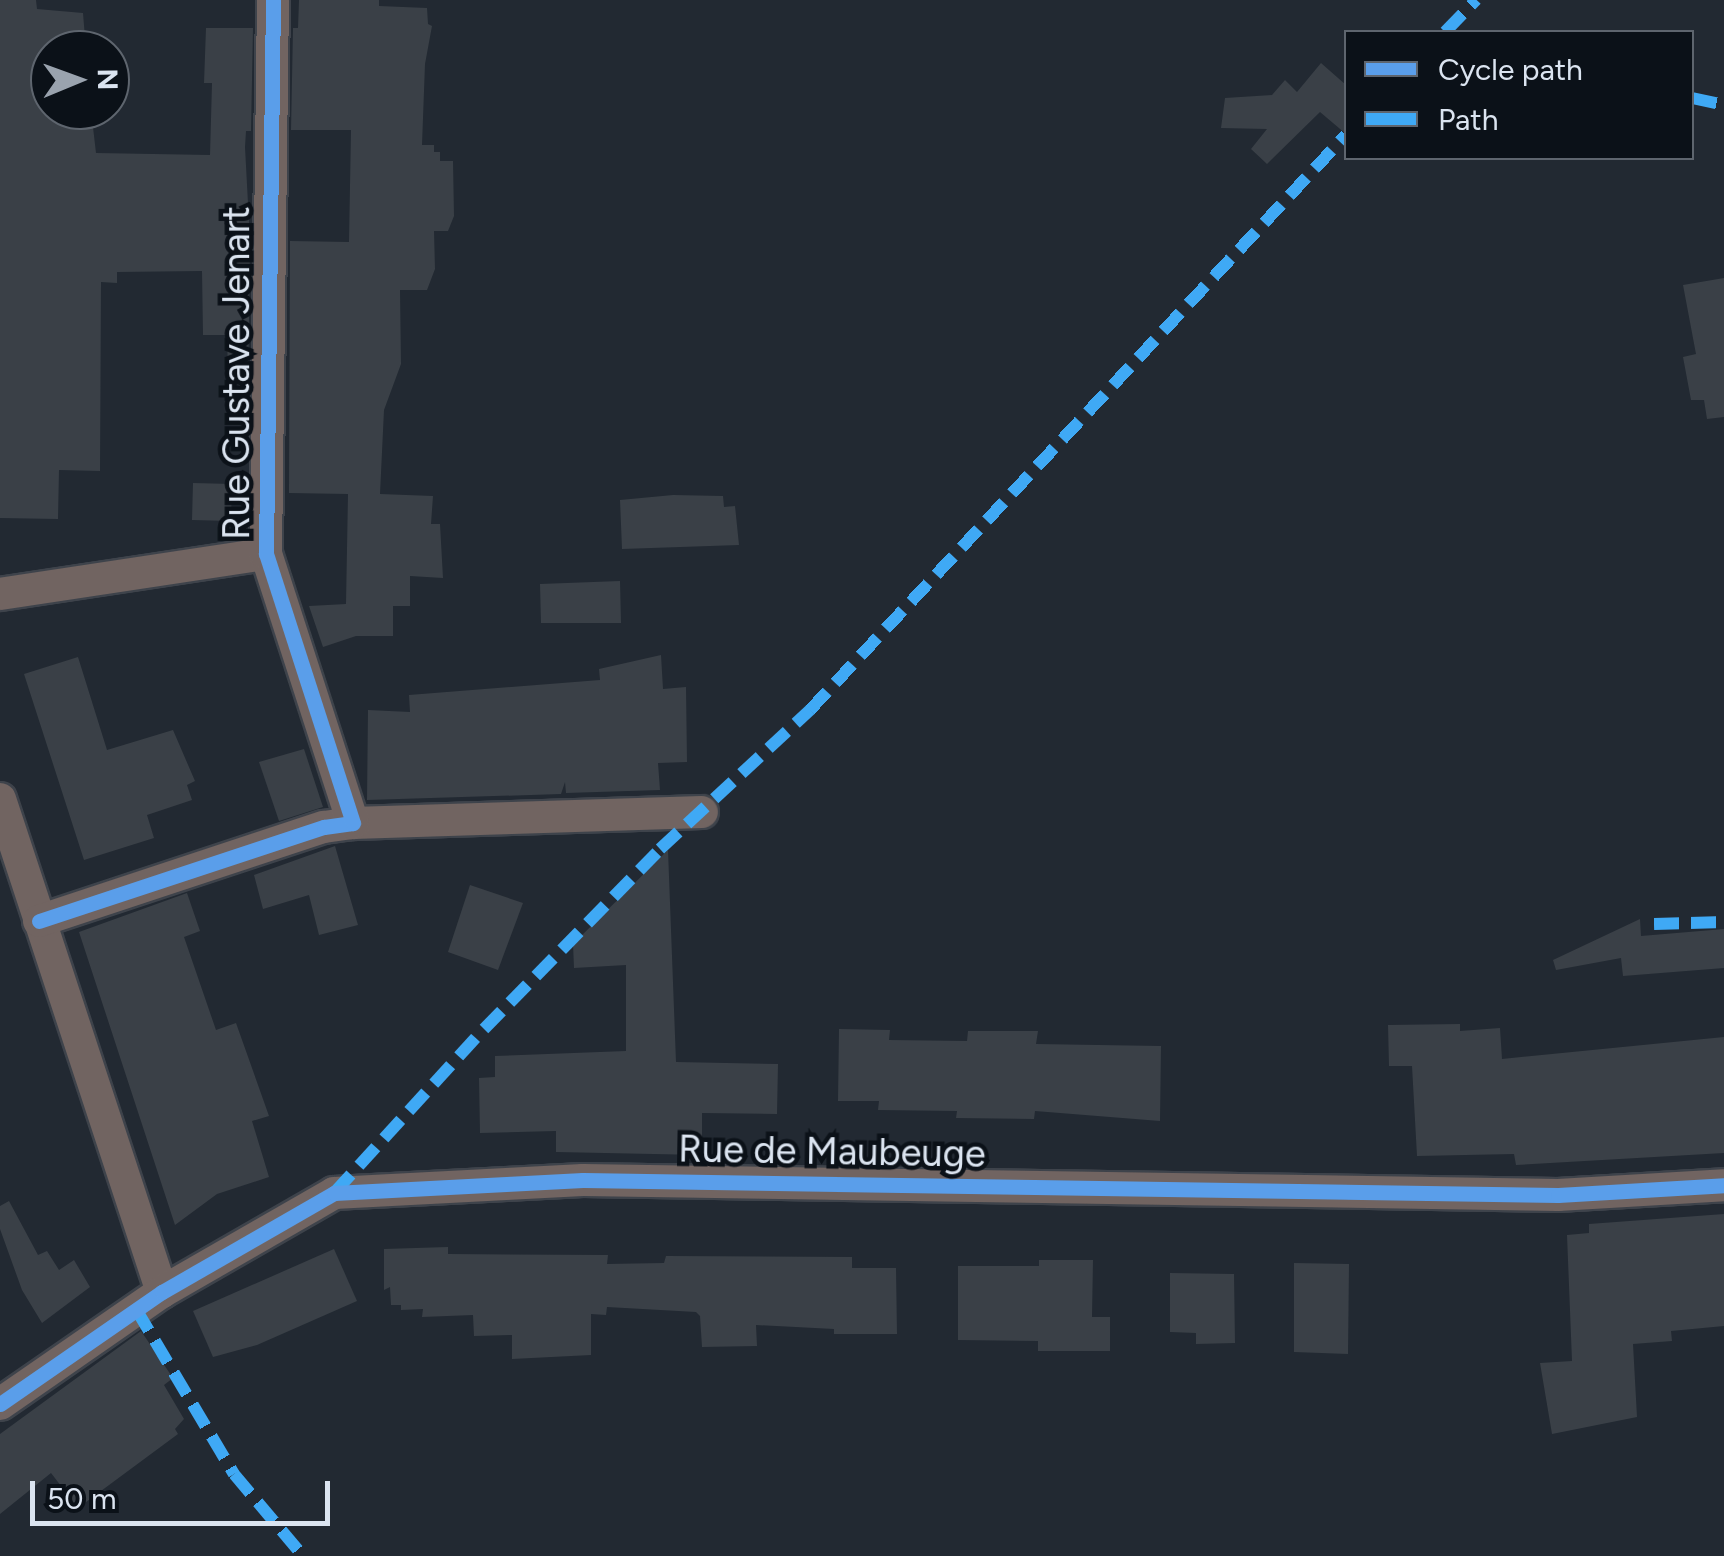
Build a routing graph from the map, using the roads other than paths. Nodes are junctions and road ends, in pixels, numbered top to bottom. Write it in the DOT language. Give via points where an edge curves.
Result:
graph roads {
  1 [pos="273,0"];
  2 [pos="266,554"];
  3 [pos="0,594"];
  4 [pos="0,799"];
  5 [pos="702,812"];
  6 [pos="353,824"];
  7 [pos="38,921"];
  8 [pos="1724,1185"];
  9 [pos="162,1292"];
  10 [pos="0,1404"];
  1 -- 2 [label="street, Rue Gustave Jenart"];
  2 -- 3 [label="street"];
  2 -- 6 [label="street, Rue Gustave Jenart"];
  4 -- 7 [label="street"];
  5 -- 6 [label="street"];
  6 -- 7 [label="street" via="324,827"];
  7 -- 9 [label="street"];
  8 -- 9 [label="street, Rue de Maubeuge" via="1558,1195 583,1180 334,1193"];
  9 -- 10 [label="street, Rue de Maubeuge"];
}
